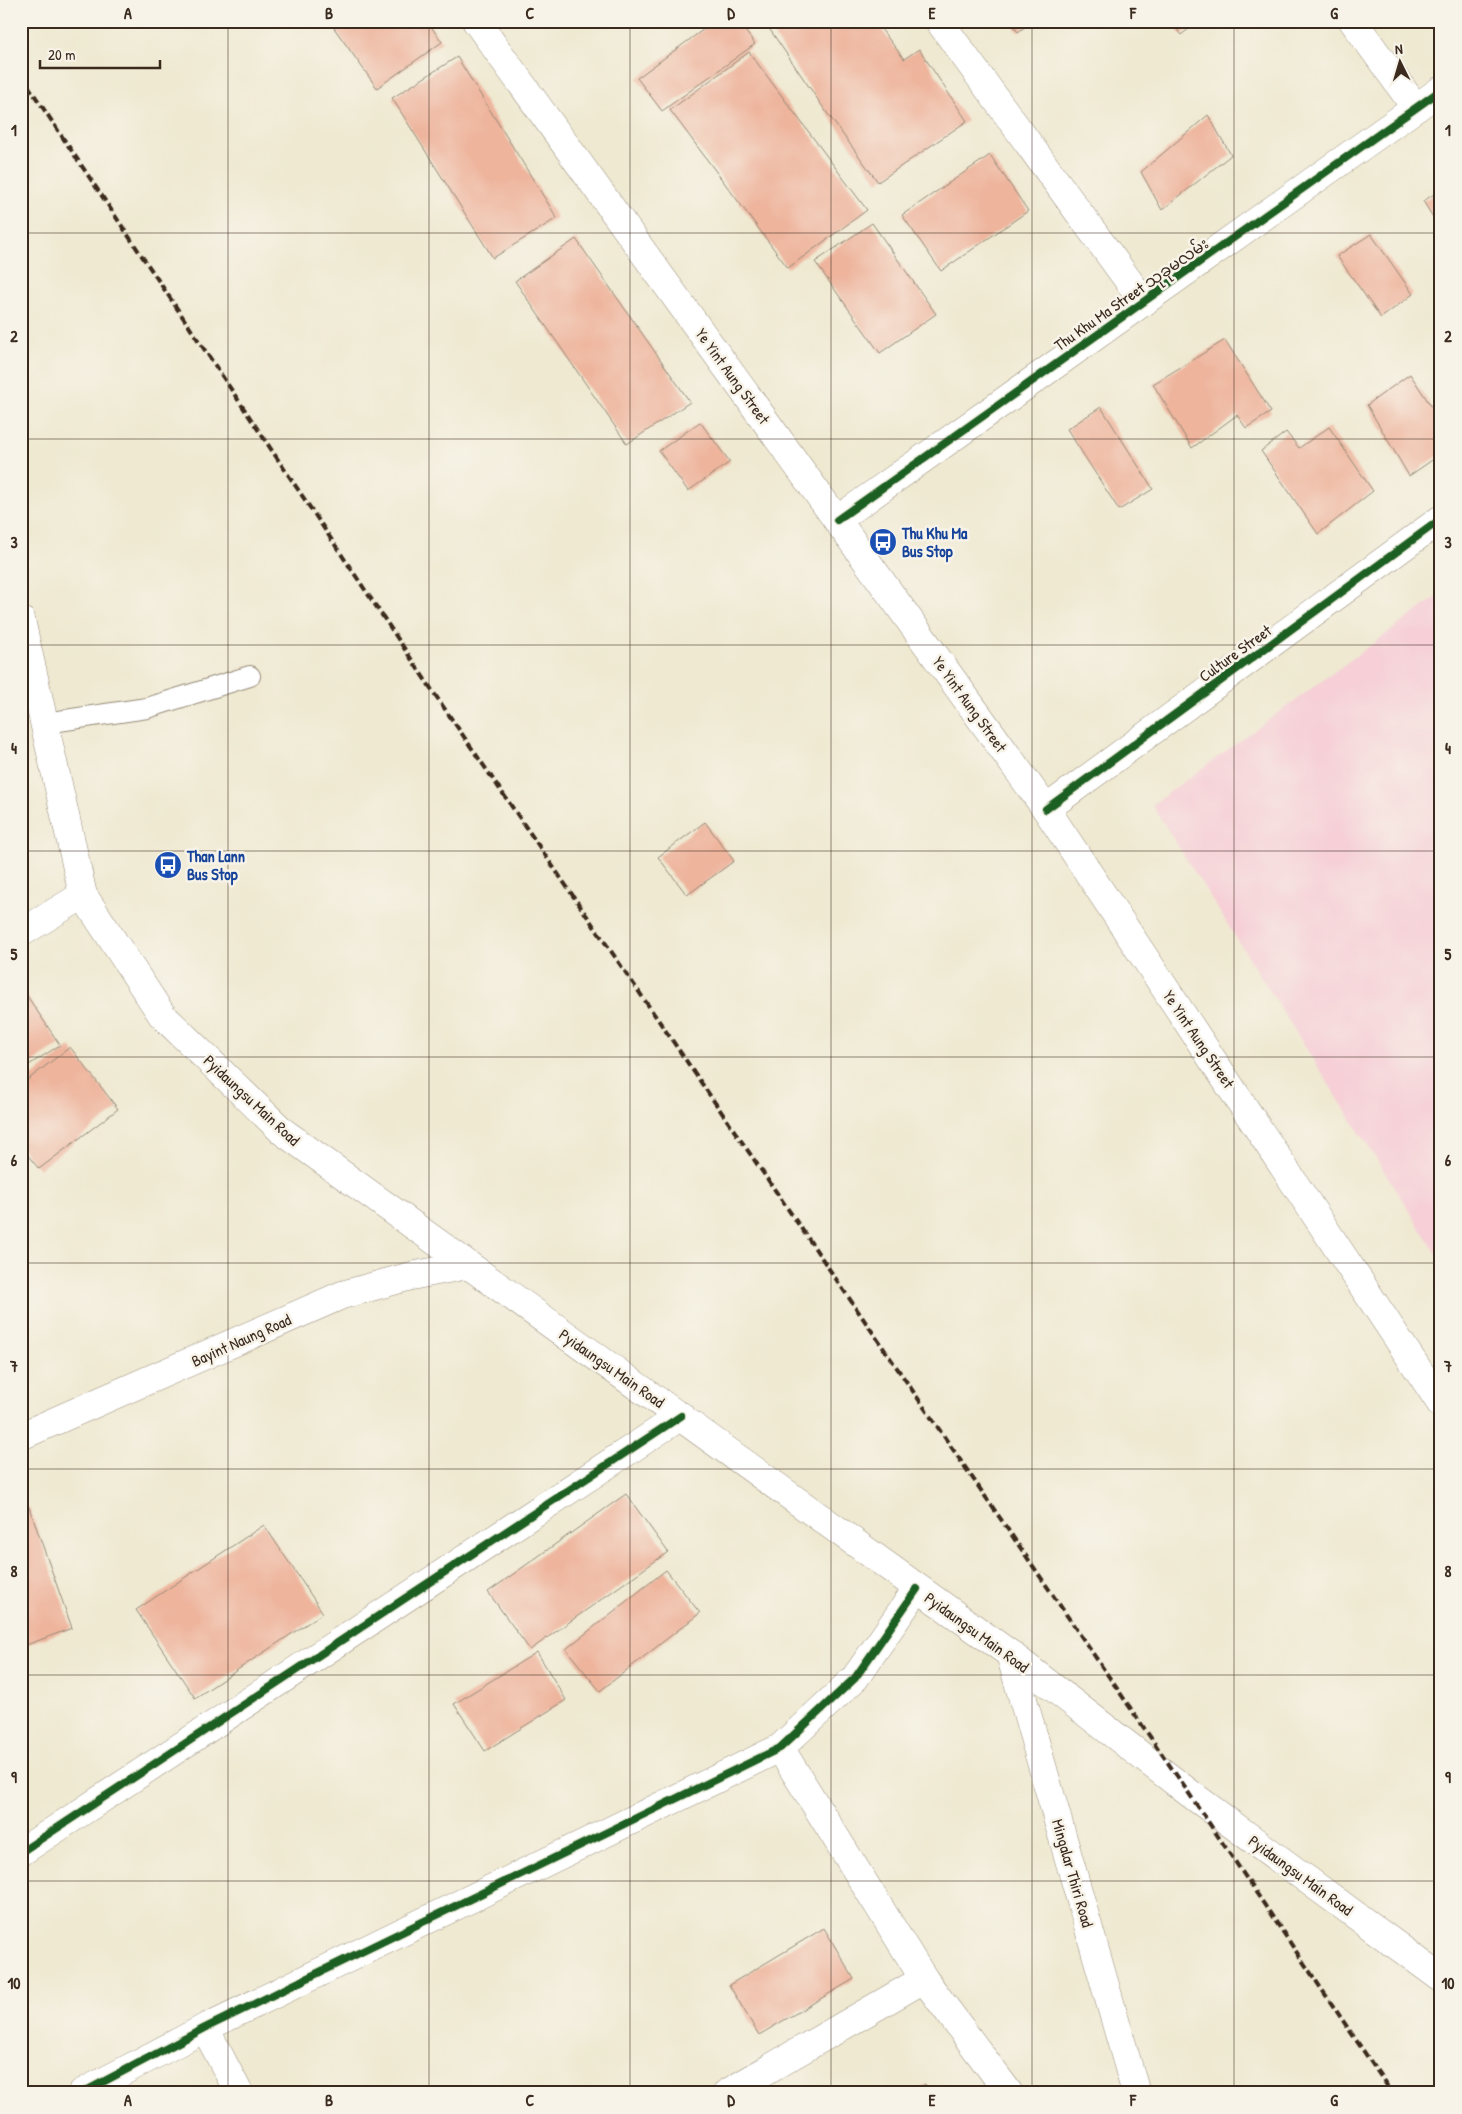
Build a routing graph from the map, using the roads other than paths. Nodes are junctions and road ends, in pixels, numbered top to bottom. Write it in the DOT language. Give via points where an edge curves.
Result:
graph roads {
  1 [pos="476,21"];
  2 [pos="939,21"];
  3 [pos="1352,21"];
  4 [pos="1441,90"];
  5 [pos="1416,108"];
  6 [pos="1144,302"];
  7 [pos="837,520"];
  8 [pos="1441,520"];
  9 [pos="21,620"];
  10 [pos="24,649"];
  11 [pos="250,676"];
  12 [pos="44,723"];
  13 [pos="1046,809"];
  14 [pos="83,895"];
  15 [pos="21,932"];
  16 [pos="468,1265"];
  17 [pos="1441,1404"];
  18 [pos="681,1416"];
  19 [pos="21,1436"];
  20 [pos="917,1589"];
  21 [pos="1010,1654"];
  22 [pos="780,1748"];
  23 [pos="21,1852"];
  24 [pos="1441,1978"];
  25 [pos="924,1979"];
  26 [pos="205,2028"];
  27 [pos="82,2093"];
  28 [pos="239,2093"];
  29 [pos="727,2093"];
  30 [pos="1009,2093"];
  31 [pos="1136,2093"];
  1 -- 7 [label="street, Ye Yint Aung Street"];
  2 -- 6 [label="street"];
  3 -- 5 [label="street"];
  4 -- 5 [label="street, Thu Khu Ma Street သုခုမလမ်း"];
  5 -- 6 [label="street, Thu Khu Ma Street သုခုမလမ်း"];
  6 -- 7 [label="street, Thu Khu Ma Street သုခုမလမ်း"];
  7 -- 13 [label="street, Ye Yint Aung Street"];
  8 -- 13 [label="street, Culture Street"];
  9 -- 10 [label="street, Pyidaungsu Main Road"];
  10 -- 12 [label="street, Pyidaungsu Main Road"];
  11 -- 12 [label="lane" via="146,708"];
  12 -- 14 [label="street, Pyidaungsu Main Road"];
  13 -- 17 [label="street, Ye Yint Aung Street"];
  14 -- 15 [label="street"];
  14 -- 16 [label="street, Pyidaungsu Main Road" via="162,1015 282,1131"];
  16 -- 18 [label="street, Pyidaungsu Main Road"];
  16 -- 19 [label="street, Bayint Naung Road" via="411,1276 342,1295"];
  18 -- 20 [label="street, Pyidaungsu Main Road"];
  18 -- 23 [label="street"];
  20 -- 21 [label="street, Pyidaungsu Main Road"];
  20 -- 22 [label="street" via="854,1678"];
  21 -- 24 [label="street, Pyidaungsu Main Road" via="1188,1792"];
  21 -- 31 [label="street, Mingalar Thiri Road"];
  22 -- 25 [label="street"];
  22 -- 26 [label="street"];
  25 -- 29 [label="street"];
  25 -- 30 [label="street"];
  26 -- 27 [label="street"];
  26 -- 28 [label="street"];
}
